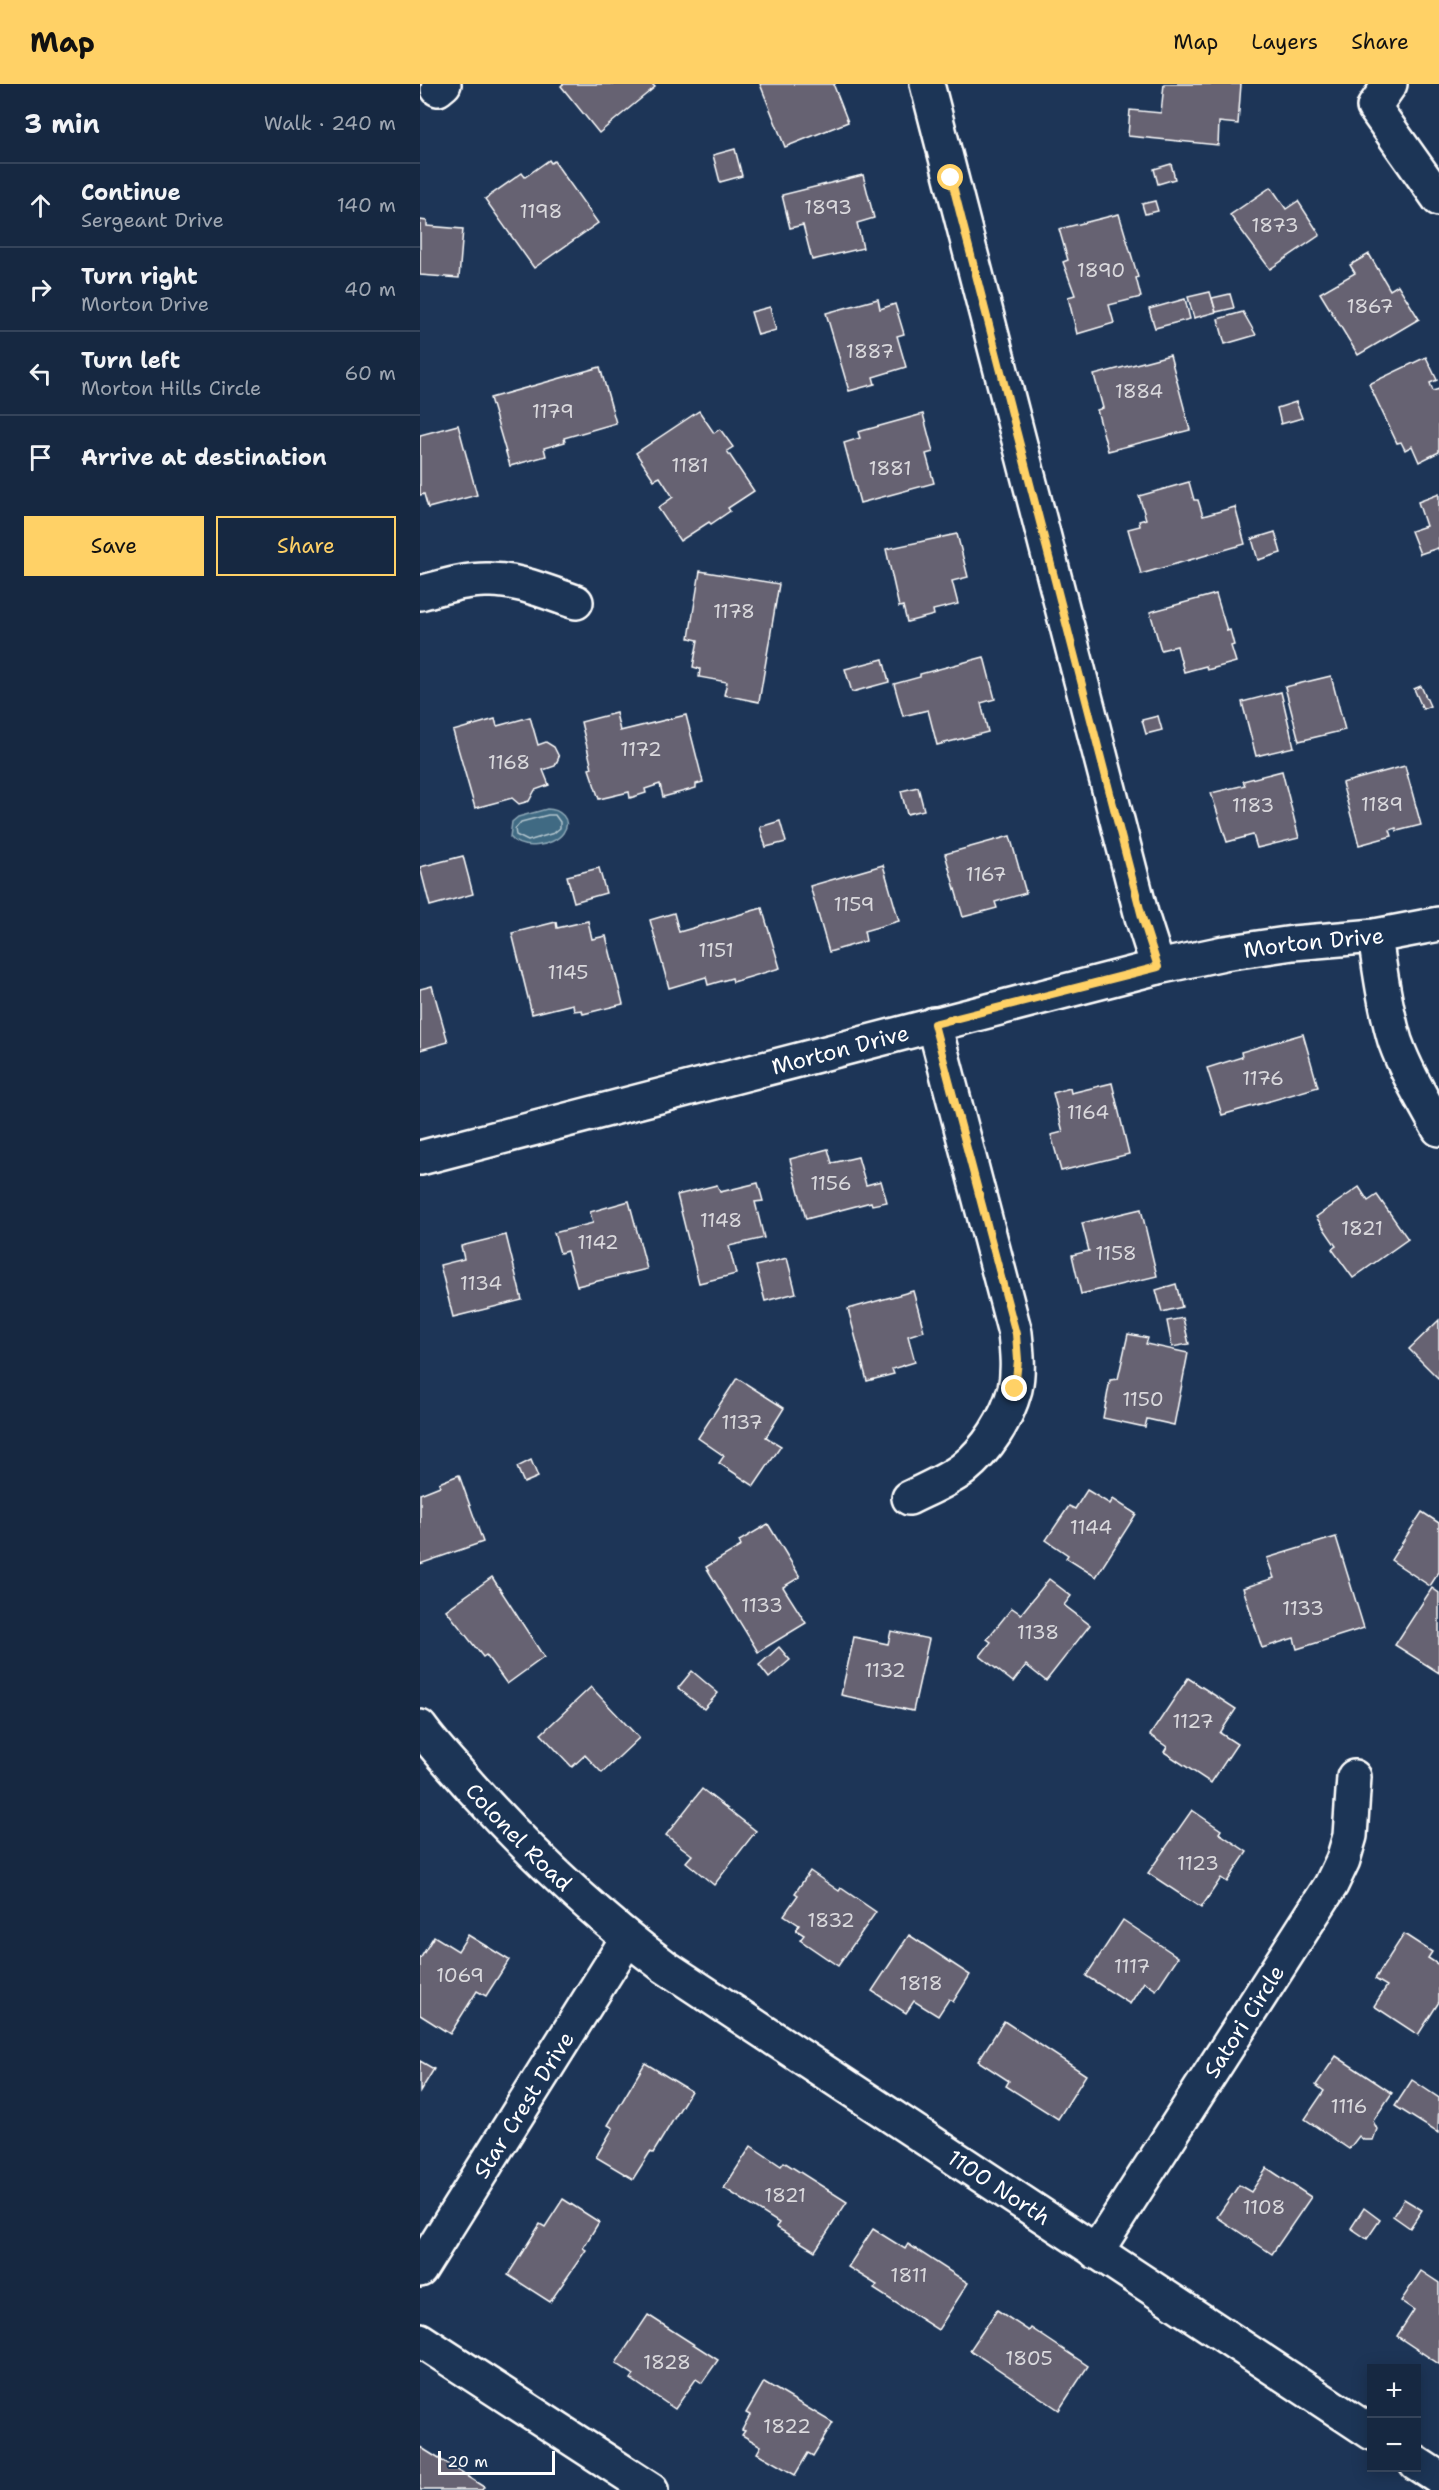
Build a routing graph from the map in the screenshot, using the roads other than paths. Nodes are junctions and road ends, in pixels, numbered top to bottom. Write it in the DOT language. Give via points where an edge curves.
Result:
graph roads {
  1 [pos="927,84"];
  2 [pos="1382,96"];
  3 [pos="1439,199"];
  4 [pos="420,593"];
  5 [pos="576,602"];
  6 [pos="1439,924"];
  7 [pos="1375,936"];
  8 [pos="1158,967"];
  9 [pos="934,1024"];
  10 [pos="1439,1129"];
  11 [pos="420,1158"];
  12 [pos="909,1498"];
  13 [pos="420,1727"];
  14 [pos="1354,1777"];
  15 [pos="627,1939"];
  16 [pos="1096,2252"];
  17 [pos="420,2270"];
  18 [pos="420,2340"];
  19 [pos="1367,2430"];
  20 [pos="1421,2466"];
  21 [pos="1439,2478"];
  22 [pos="651,2490"];
  1 -- 8 [label="street"];
  2 -- 3 [label="street"];
  4 -- 5 [label="street" via="489,580 526,585"];
  6 -- 7 [label="street, Morton Drive"];
  7 -- 8 [label="street, Morton Drive" via="1293,943"];
  7 -- 10 [label="street" via="1395,1041 1412,1082"];
  8 -- 9 [label="street, Morton Drive"];
  9 -- 11 [label="street, Morton Drive"];
  9 -- 12 [label="street" via="1016,1334 1018,1360 1015,1389 986,1446 961,1471"];
  13 -- 15 [label="street, Colonel Road" via="493,1811"];
  14 -- 16 [label="street, Satori Circle" via="1350,1836 1331,1885"];
  15 -- 16 [label="street, 1100 North"];
  15 -- 17 [label="street, Star Crest Drive"];
  16 -- 19 [label="street, 1100 North"];
  18 -- 22 [label="street"];
  20 -- 21 [label="street"];
}
